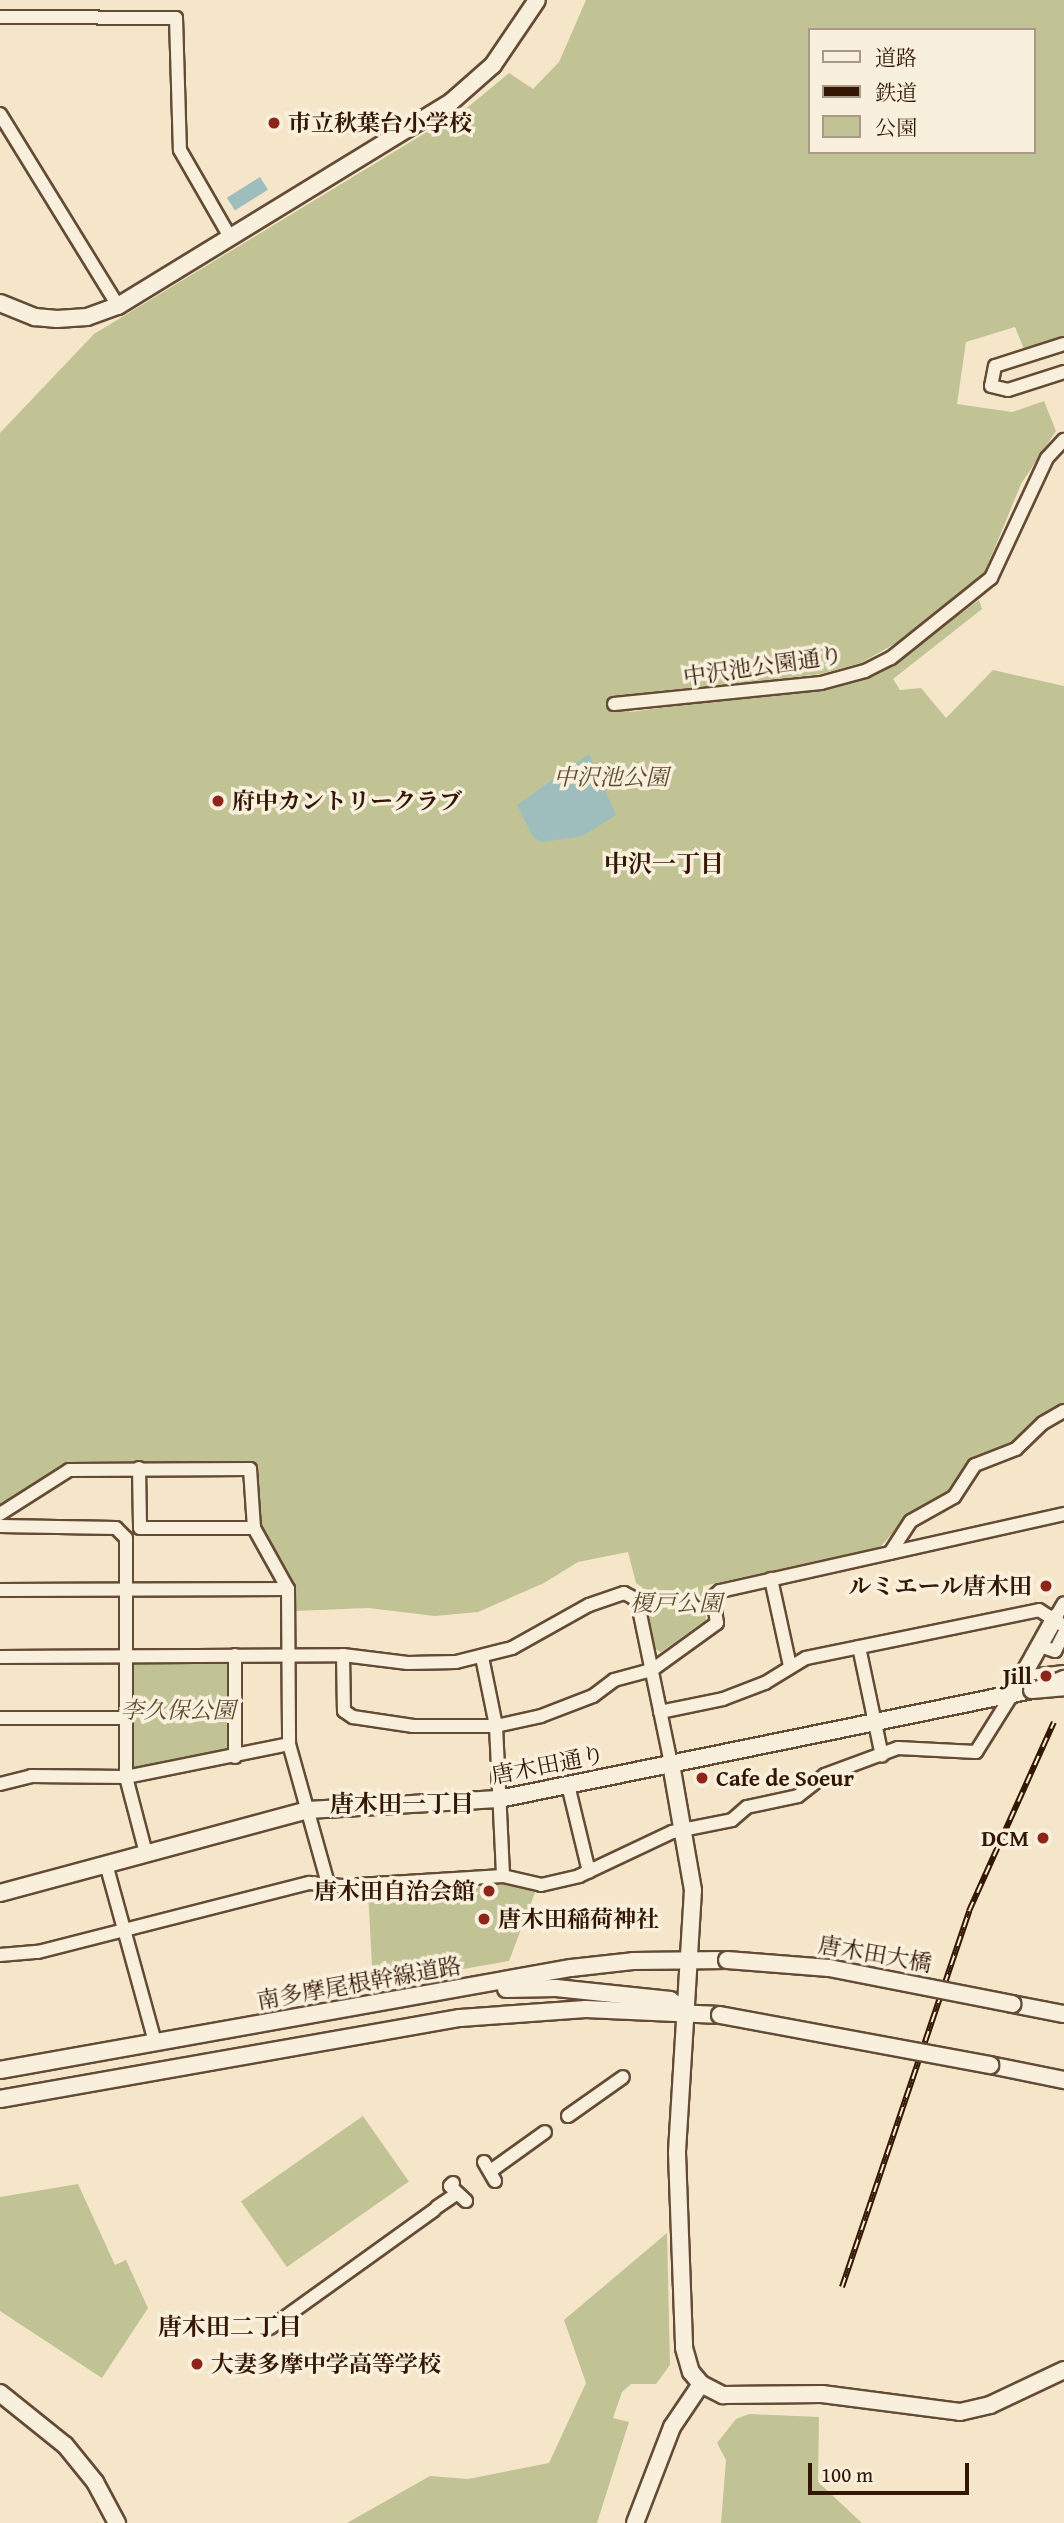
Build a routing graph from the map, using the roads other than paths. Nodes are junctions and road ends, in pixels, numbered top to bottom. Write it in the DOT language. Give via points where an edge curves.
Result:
graph roads {
  1 [pos="537,0"];
  2 [pos="0,17"];
  3 [pos="0,114"];
  4 [pos="230,237"];
  5 [pos="0,303"];
  6 [pos="118,306"];
  7 [pos="1064,344"];
  8 [pos="1064,372"];
  9 [pos="1064,440"];
  10 [pos="614,704"];
  11 [pos="1064,1411"];
  12 [pos="139,1468"];
  13 [pos="0,1514"];
  14 [pos="1064,1514"];
  15 [pos="0,1526"];
  16 [pos="254,1528"];
  17 [pos="890,1553"];
  18 [pos="771,1579"];
  19 [pos="288,1588"];
  20 [pos="127,1589"];
  21 [pos="0,1590"];
  22 [pos="1064,1602"];
  23 [pos="1060,1622"];
  24 [pos="1064,1633"];
  25 [pos="1040,1646"];
  26 [pos="859,1647"];
  27 [pos="289,1654"];
  28 [pos="235,1655"];
  29 [pos="343,1655"];
  30 [pos="126,1656"];
  31 [pos="0,1657"];
  32 [pos="481,1657"];
  33 [pos="790,1666"];
  34 [pos="652,1670"];
  35 [pos="1063,1675"];
  36 [pos="1028,1685"];
  37 [pos="660,1712"];
  38 [pos="0,1718"];
  39 [pos="126,1718"];
  40 [pos="874,1721"];
  41 [pos="496,1726"];
  42 [pos="289,1744"];
  43 [pos="881,1756"];
  44 [pos="235,1758"];
  45 [pos="671,1764"];
  46 [pos="126,1777"];
  47 [pos="0,1784"];
  48 [pos="568,1785"];
  49 [pos="499,1799"];
  50 [pos="307,1810"];
  51 [pos="685,1829"];
  52 [pos="146,1853"];
  53 [pos="106,1864"];
  54 [pos="589,1872"];
  55 [pos="503,1876"];
  56 [pos="328,1884"];
  57 [pos="0,1893"];
  58 [pos="126,1929"];
  59 [pos="0,1955"];
  60 [pos="690,1959"];
  61 [pos="727,1959"];
  62 [pos="454,1989"];
  63 [pos="686,2012"];
  64 [pos="1064,2014"];
  65 [pos="155,2042"];
  66 [pos="0,2070"];
  67 [pos="623,2077"];
  68 [pos="1064,2080"];
  69 [pos="0,2099"];
  70 [pos="568,2116"];
  71 [pos="545,2132"];
  72 [pos="490,2171"];
  73 [pos="458,2193"];
  74 [pos="270,2328"];
  75 [pos="1064,2370"];
  76 [pos="701,2384"];
  77 [pos="0,2393"];
  78 [pos="117,2523"];
  79 [pos="635,2523"];
  1 -- 4 [label="street" via="493,65 451,102"];
  2 -- 4 [label="street" via="176,18 180,150"];
  3 -- 6 [label="street"];
  4 -- 6 [label="street"];
  5 -- 6 [label="street" via="35,317 57,319 88,317"];
  7 -- 8 [label="street" via="995,366 991,386 1008,390"];
  9 -- 10 [label="street, 中沢池公園通り" via="1047,458 991,578 891,658 821,683"];
  11 -- 17 [label="street" via="1043,1423 1016,1449 975,1465 954,1497 911,1521"];
  12 -- 13 [label="street" via="69,1470"];
  12 -- 16 [label="street" via="250,1469"];
  12 -- 16 [label="street" via="140,1528"];
  14 -- 17 [label="street"];
  15 -- 20 [label="street" via="116,1528 126,1538"];
  16 -- 19 [label="street"];
  17 -- 18 [label="street"];
  18 -- 33 [label="street"];
  18 -- 34 [label="street" via="720,1591 713,1597 717,1623"];
  19 -- 20 [label="street"];
  19 -- 27 [label="street"];
  20 -- 21 [label="street"];
  20 -- 30 [label="street"];
  22 -- 23 [label="street"];
  23 -- 25 [label="street"];
  23 -- 26 [label="street" via="1039,1610"];
  24 -- 25 [label="street" via="1055,1651"];
  25 -- 36 [label="street"];
  26 -- 33 [label="street"];
  26 -- 40 [label="street"];
  27 -- 28 [label="street"];
  27 -- 29 [label="street"];
  27 -- 42 [label="street"];
  28 -- 30 [label="street"];
  28 -- 44 [label="street"];
  29 -- 32 [label="street" via="433,1664"];
  29 -- 41 [label="street" via="344,1711 353,1717 413,1726"];
  30 -- 31 [label="street"];
  30 -- 39 [label="street"];
  32 -- 34 [label="street" via="512,1648 589,1605 624,1593 637,1603"];
  32 -- 41 [label="street"];
  33 -- 37 [label="street" via="765,1683 723,1699"];
  34 -- 37 [label="street"];
  34 -- 41 [label="street" via="614,1679 593,1696 541,1716"];
  35 -- 36 [label="street, 唐木田通り, bridge"];
  36 -- 40 [label="street, 唐木田通り"];
  36 -- 43 [label="street" via="976,1752 906,1746"];
  37 -- 45 [label="street"];
  38 -- 39 [label="street"];
  39 -- 46 [label="street"];
  40 -- 43 [label="street"];
  40 -- 45 [label="street, 唐木田通り"];
  41 -- 49 [label="street"];
  42 -- 44 [label="street"];
  42 -- 50 [label="street"];
  43 -- 51 [label="street" via="825,1775 798,1796 747,1807 732,1820"];
  44 -- 46 [label="street"];
  45 -- 48 [label="street, 唐木田通り"];
  45 -- 51 [label="street"];
  46 -- 47 [label="street" via="31,1776"];
  46 -- 52 [label="street"];
  48 -- 49 [label="street, 唐木田通り"];
  48 -- 54 [label="street"];
  49 -- 50 [label="street, 唐木田通り"];
  49 -- 55 [label="street"];
  50 -- 52 [label="street, 唐木田通り"];
  50 -- 56 [label="street"];
  51 -- 54 [label="street"];
  51 -- 60 [label="street" via="693,1890"];
  52 -- 53 [label="street, 唐木田通り"];
  53 -- 57 [label="street, 唐木田通り"];
  53 -- 58 [label="street"];
  54 -- 55 [label="street" via="541,1885"];
  55 -- 56 [label="street"];
  56 -- 58 [label="street" via="309,1883"];
  58 -- 59 [label="street" via="38,1952"];
  58 -- 65 [label="street"];
  60 -- 61 [label="street, 南多摩尾根幹線道路"];
  60 -- 62 [label="street, 南多摩尾根幹線道路" via="607,1964"];
  60 -- 63 [label="street"];
  61 -- 64 [label="street, 唐木田大橋, bridge" via="829,1968"];
  62 -- 63 [label="street" via="568,1989 670,2000"];
  62 -- 65 [label="street, 南多摩尾根幹線道路"];
  63 -- 68 [label="street, bridge"];
  63 -- 69 [label="street" via="586,2009 460,2018"];
  63 -- 76 [label="street" via="677,2153 684,2348"];
  65 -- 66 [label="street, 南多摩尾根幹線道路"];
  67 -- 70 [label="street"];
  71 -- 72 [label="street"];
  73 -- 74 [label="street"];
  75 -- 76 [label="street" via="990,2405 960,2412 822,2394 723,2395"];
  76 -- 79 [label="street" via="672,2427"];
  77 -- 78 [label="street" via="65,2445 95,2482"];
}
